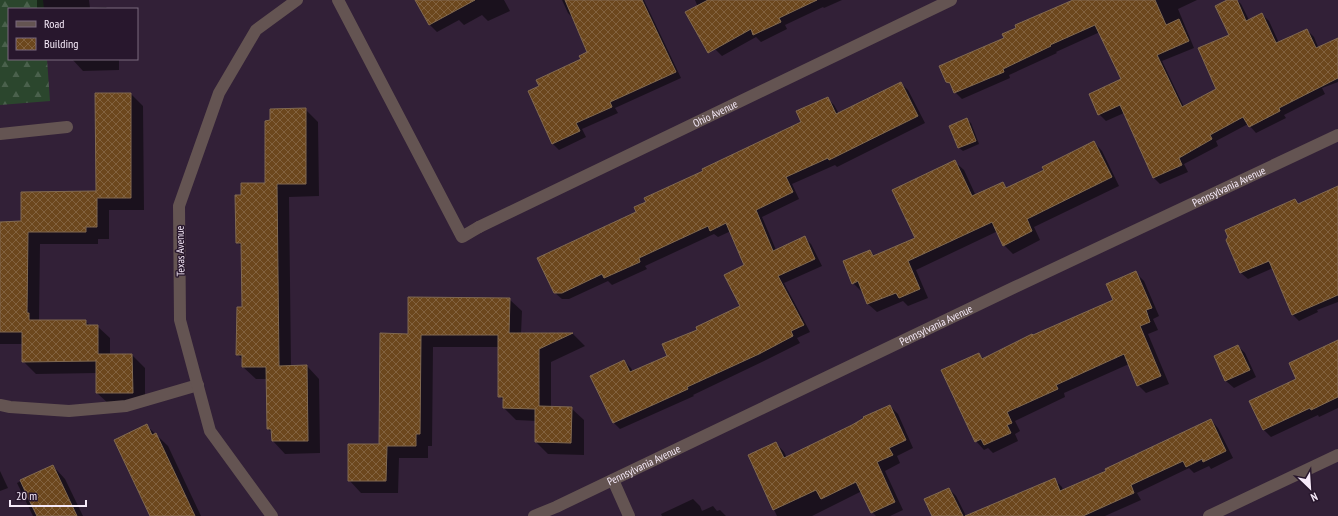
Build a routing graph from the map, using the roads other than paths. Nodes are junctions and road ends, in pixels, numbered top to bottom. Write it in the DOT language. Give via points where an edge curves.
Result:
graph roads {
  1 [pos="297,0"];
  2 [pos="338,0"];
  3 [pos="950,0"];
  4 [pos="67,127"];
  5 [pos="0,134"];
  6 [pos="1338,135"];
  7 [pos="198,385"];
  8 [pos="0,405"];
  9 [pos="1338,455"];
  10 [pos="613,480"];
  11 [pos="272,516"];
  12 [pos="534,516"];
  13 [pos="630,516"];
  14 [pos="1209,516"];
  1 -- 7 [label="street, Texas Avenue" via="256,30 218,93 179,206 180,320"];
  2 -- 3 [label="street, Ohio Avenue" via="462,237"];
  4 -- 5 [label="street"];
  6 -- 10 [label="street, Pennsylvania Avenue"];
  7 -- 8 [label="street" via="126,406 69,411"];
  7 -- 11 [label="street, Texas Avenue" via="210,431"];
  9 -- 14 [label="street"];
  10 -- 12 [label="street, Pennsylvania Avenue"];
  10 -- 13 [label="street"];
}
